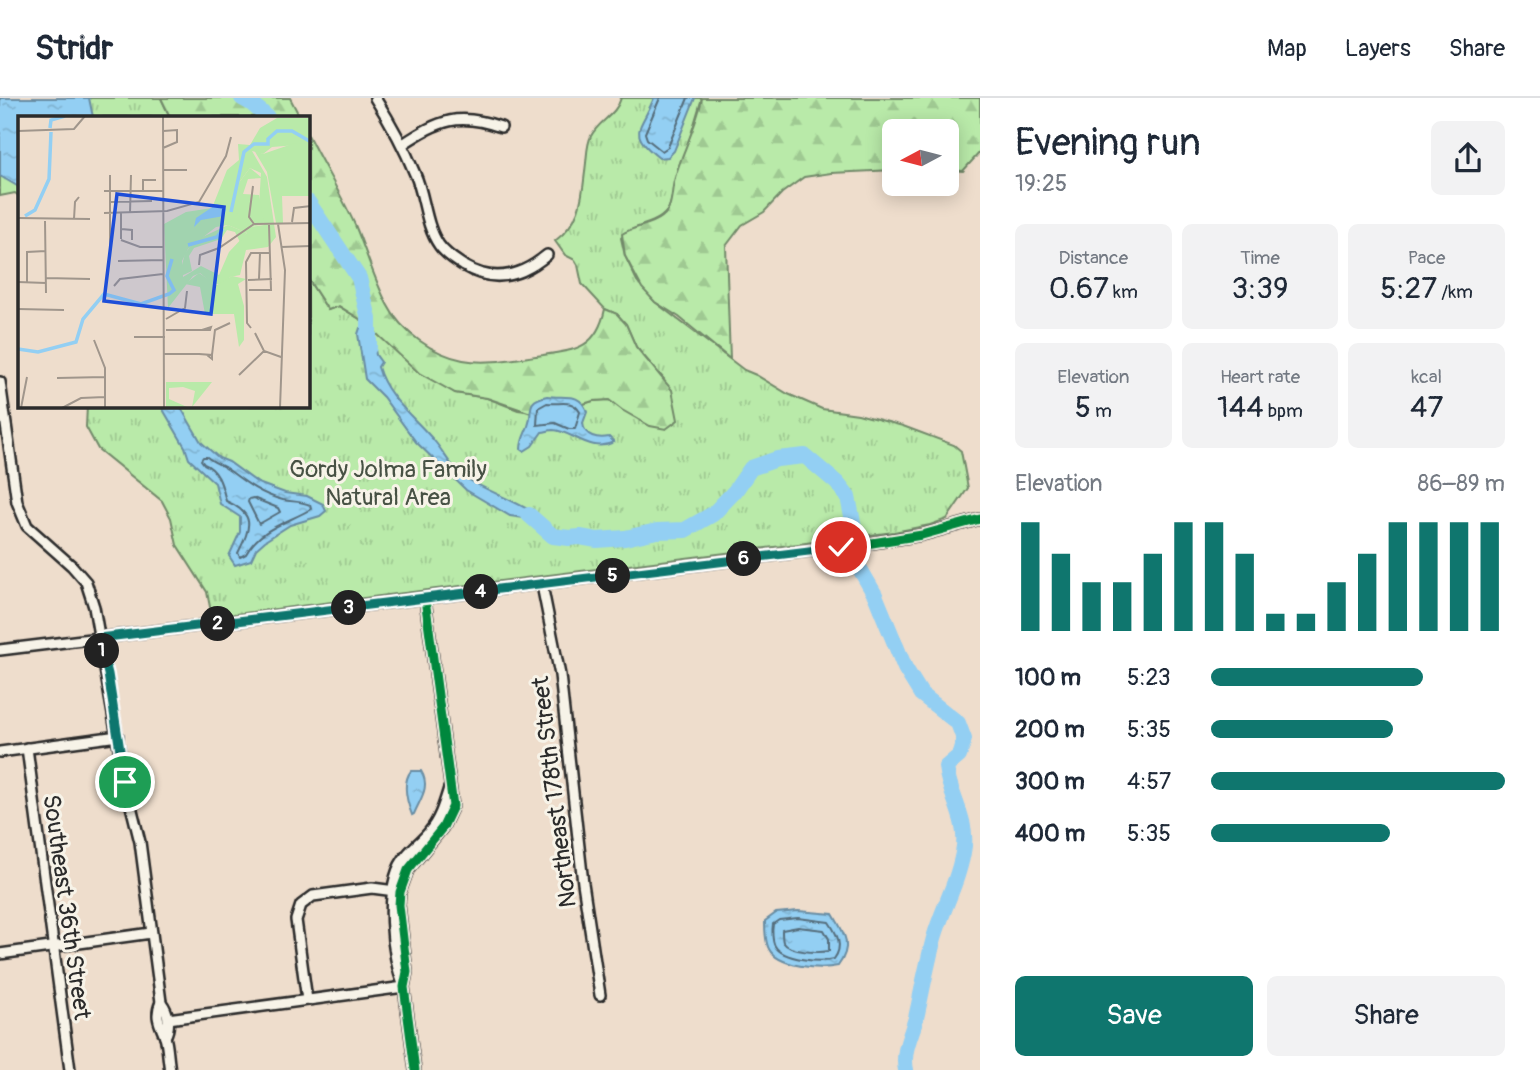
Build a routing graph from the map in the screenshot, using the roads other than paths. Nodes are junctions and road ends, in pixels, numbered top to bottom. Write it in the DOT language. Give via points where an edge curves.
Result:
graph roads {
  1 [pos="375,98"];
  2 [pos="501,127"];
  3 [pos="403,144"];
  4 [pos="547,255"];
  5 [pos="0,382"];
  6 [pos="980,519"];
  7 [pos="542,584"];
  8 [pos="425,599"];
  9 [pos="99,638"];
  10 [pos="0,650"];
  11 [pos="118,736"];
  12 [pos="27,748"];
  13 [pos="0,752"];
  14 [pos="396,891"];
  15 [pos="151,933"];
  16 [pos="53,947"];
  17 [pos="0,954"];
  18 [pos="404,988"];
  19 [pos="600,995"];
  20 [pos="307,1000"];
  21 [pos="161,1002"];
  22 [pos="168,1019"];
  23 [pos="165,1037"];
  24 [pos="70,1070"];
  25 [pos="170,1070"];
  26 [pos="415,1070"];
  1 -- 3 [label="street"];
  2 -- 3 [label="street" via="480,120 455,120 431,126"];
  3 -- 4 [label="street" via="439,245 453,259 492,277 514,275"];
  5 -- 9 [label="street" via="17,502 27,526 86,582"];
  6 -- 7 [label="street" via="866,544"];
  7 -- 8 [label="street"];
  7 -- 19 [label="street, Northeast 178th Street" via="560,675"];
  8 -- 9 [label="street"];
  8 -- 14 [label="street" via="450,787 438,820 399,865"];
  9 -- 10 [label="street"];
  9 -- 11 [label="street"];
  11 -- 12 [label="street"];
  11 -- 15 [label="street" via="140,842"];
  12 -- 13 [label="street"];
  12 -- 16 [label="street, Southeast 36th Street"];
  14 -- 18 [label="street" via="390,907"];
  14 -- 20 [label="street" via="372,888 313,896 301,905 296,920"];
  15 -- 16 [label="street"];
  15 -- 21 [label="street"];
  16 -- 17 [label="street"];
  16 -- 24 [label="street, Southeast 36th Street"];
  18 -- 20 [label="street"];
  18 -- 26 [label="street"];
  20 -- 22 [label="street"];
  21 -- 22 [label="street"];
  21 -- 23 [label="street" via="157,1010"];
  22 -- 23 [label="street"];
  23 -- 25 [label="street"];
}
